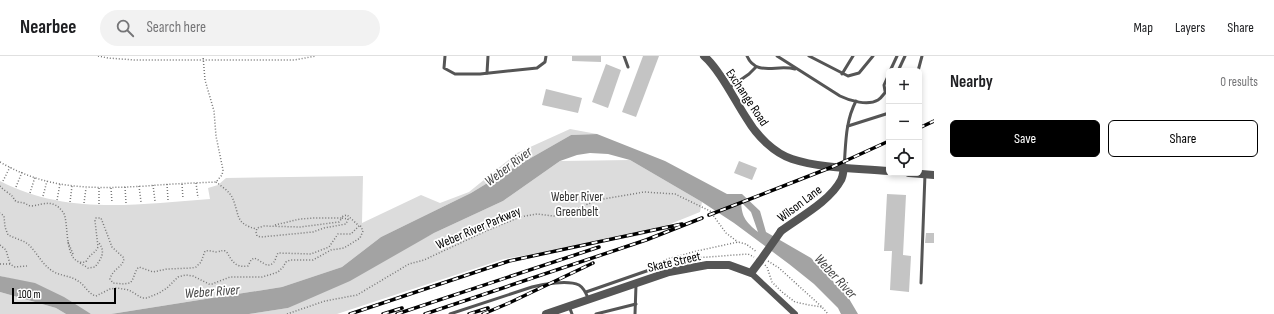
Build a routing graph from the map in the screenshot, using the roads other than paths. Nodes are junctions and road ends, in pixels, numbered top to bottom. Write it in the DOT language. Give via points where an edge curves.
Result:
graph roads {
  1 [pos="444,56"];
  2 [pos="488,56"];
  3 [pos="546,56"];
  4 [pos="624,56"];
  5 [pos="704,56"];
  6 [pos="747,56"];
  7 [pos="777,56"];
  8 [pos="809,56"];
  9 [pos="853,56"];
  10 [pos="874,56"];
  11 [pos="897,56"];
  12 [pos="905,56"];
  13 [pos="922,56"];
  14 [pos="628,67"];
  15 [pos="756,67"];
  16 [pos="892,68"];
  17 [pos="899,68"];
  18 [pos="919,68"];
  19 [pos="799,70"];
  20 [pos="487,73"];
  21 [pos="842,74"];
  22 [pos="886,81"];
  23 [pos="728,89"];
  24 [pos="885,91"];
  25 [pos="856,101"];
  26 [pos="886,113"];
  27 [pos="848,126"];
  28 [pos="844,168"];
  29 [pos="886,171"];
  30 [pos="922,174"];
  31 [pos="925,174"];
  32 [pos="934,175"];
  33 [pos="661,270"];
  34 [pos="752,274"];
  35 [pos="921,282"];
  36 [pos="636,283"];
  37 [pos="587,296"];
  38 [pos="636,304"];
  39 [pos="570,310"];
  40 [pos="450,314"];
  41 [pos="546,314"];
  42 [pos="596,314"];
  43 [pos="635,314"];
  44 [pos="796,314"];
  1 -- 20 [label="lane" via="444,68 455,74"];
  2 -- 20 [label="lane"];
  3 -- 20 [label="lane" via="545,62 537,68"];
  4 -- 14 [label="lane"];
  5 -- 23 [label="street, Exchange Road"];
  6 -- 15 [label="lane"];
  7 -- 19 [label="lane"];
  8 -- 21 [label="lane"];
  9 -- 21 [label="lane"];
  10 -- 21 [label="lane" via="859,73 852,76"];
  11 -- 16 [label="lane"];
  12 -- 17 [label="lane"];
  13 -- 18 [label="lane"];
  15 -- 19 [label="lane"];
  15 -- 23 [label="lane"];
  19 -- 25 [label="lane" via="840,96"];
  22 -- 24 [label="lane"];
  23 -- 28 [label="street, Exchange Road" via="765,142 791,159"];
  24 -- 25 [label="lane" via="874,102"];
  25 -- 27 [label="lane"];
  26 -- 27 [label="lane"];
  27 -- 28 [label="lane"];
  28 -- 29 [label="street"];
  28 -- 34 [label="street, Wilson Lane, bridge" via="842,179 834,191 781,231"];
  30 -- 31 [label="street"];
  31 -- 32 [label="street"];
  31 -- 35 [label="lane"];
  33 -- 34 [label="street, Skate Street" via="730,265"];
  33 -- 36 [label="street, Skate Street"];
  33 -- 37 [label="lane"];
  34 -- 44 [label="street, Skate Street"];
  36 -- 37 [label="street, Skate Street"];
  36 -- 38 [label="lane"];
  37 -- 39 [label="street, Skate Street"];
  37 -- 40 [label="lane" via="582,288 575,284 544,284"];
  38 -- 42 [label="lane"];
  38 -- 43 [label="lane"];
  39 -- 41 [label="street, Skate Street"];
}
